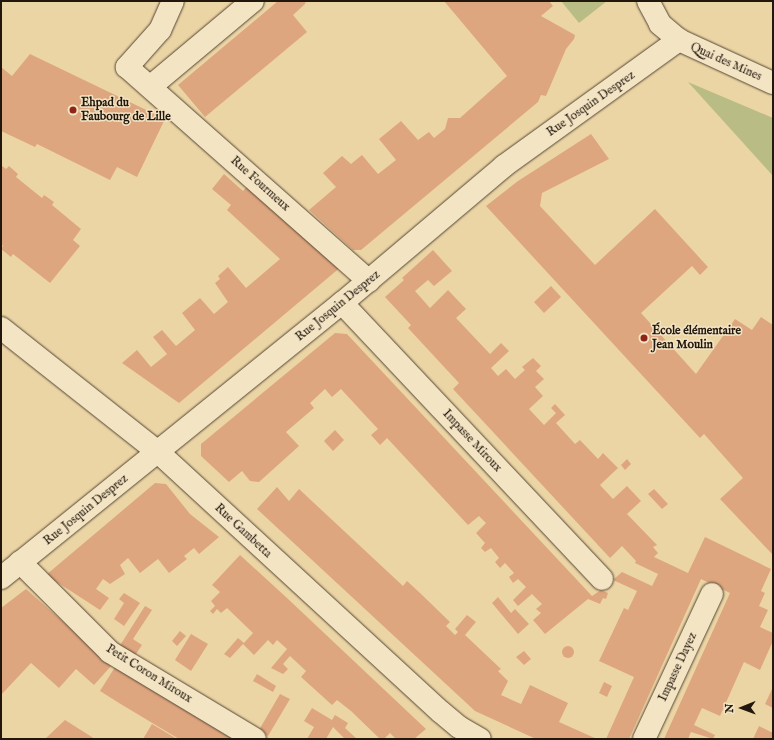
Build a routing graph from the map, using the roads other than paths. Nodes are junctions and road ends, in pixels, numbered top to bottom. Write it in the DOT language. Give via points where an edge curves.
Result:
graph roads {
  1 [pos="173,1"];
  2 [pos="253,1"];
  3 [pos="648,1"];
  4 [pos="679,40"];
  5 [pos="773,83"];
  6 [pos="150,87"];
  7 [pos="369,281"];
  8 [pos="342,303"];
  9 [pos="1,328"];
  10 [pos="158,452"];
  11 [pos="20,562"];
  12 [pos="1,578"];
  13 [pos="602,579"];
  14 [pos="712,594"];
  15 [pos="255,739"];
  16 [pos="480,739"];
  17 [pos="644,739"];
  1 -- 6 [label="street, Rue Fourmeux" via="160,30 127,67"];
  2 -- 6 [label="street"];
  3 -- 4 [label="street, Quai des Mines" via="660,24"];
  4 -- 5 [label="street, Quai des Mines"];
  4 -- 7 [label="street, Rue Josquin Desprez" via="504,166"];
  6 -- 7 [label="street, Rue Fourmeux"];
  7 -- 8 [label="street, Rue Josquin Desprez"];
  8 -- 10 [label="street, Rue Josquin Desprez"];
  8 -- 13 [label="street, Impasse Miroux"];
  9 -- 10 [label="street, Rue Gambetta"];
  10 -- 11 [label="street, Rue Josquin Desprez"];
  10 -- 16 [label="street, Rue Gambetta" via="441,712"];
  11 -- 12 [label="street, Rue Josquin Desprez"];
  11 -- 15 [label="street, Petit Coron Miroux" via="110,652"];
  14 -- 17 [label="street, Impasse Dayez"];
}
